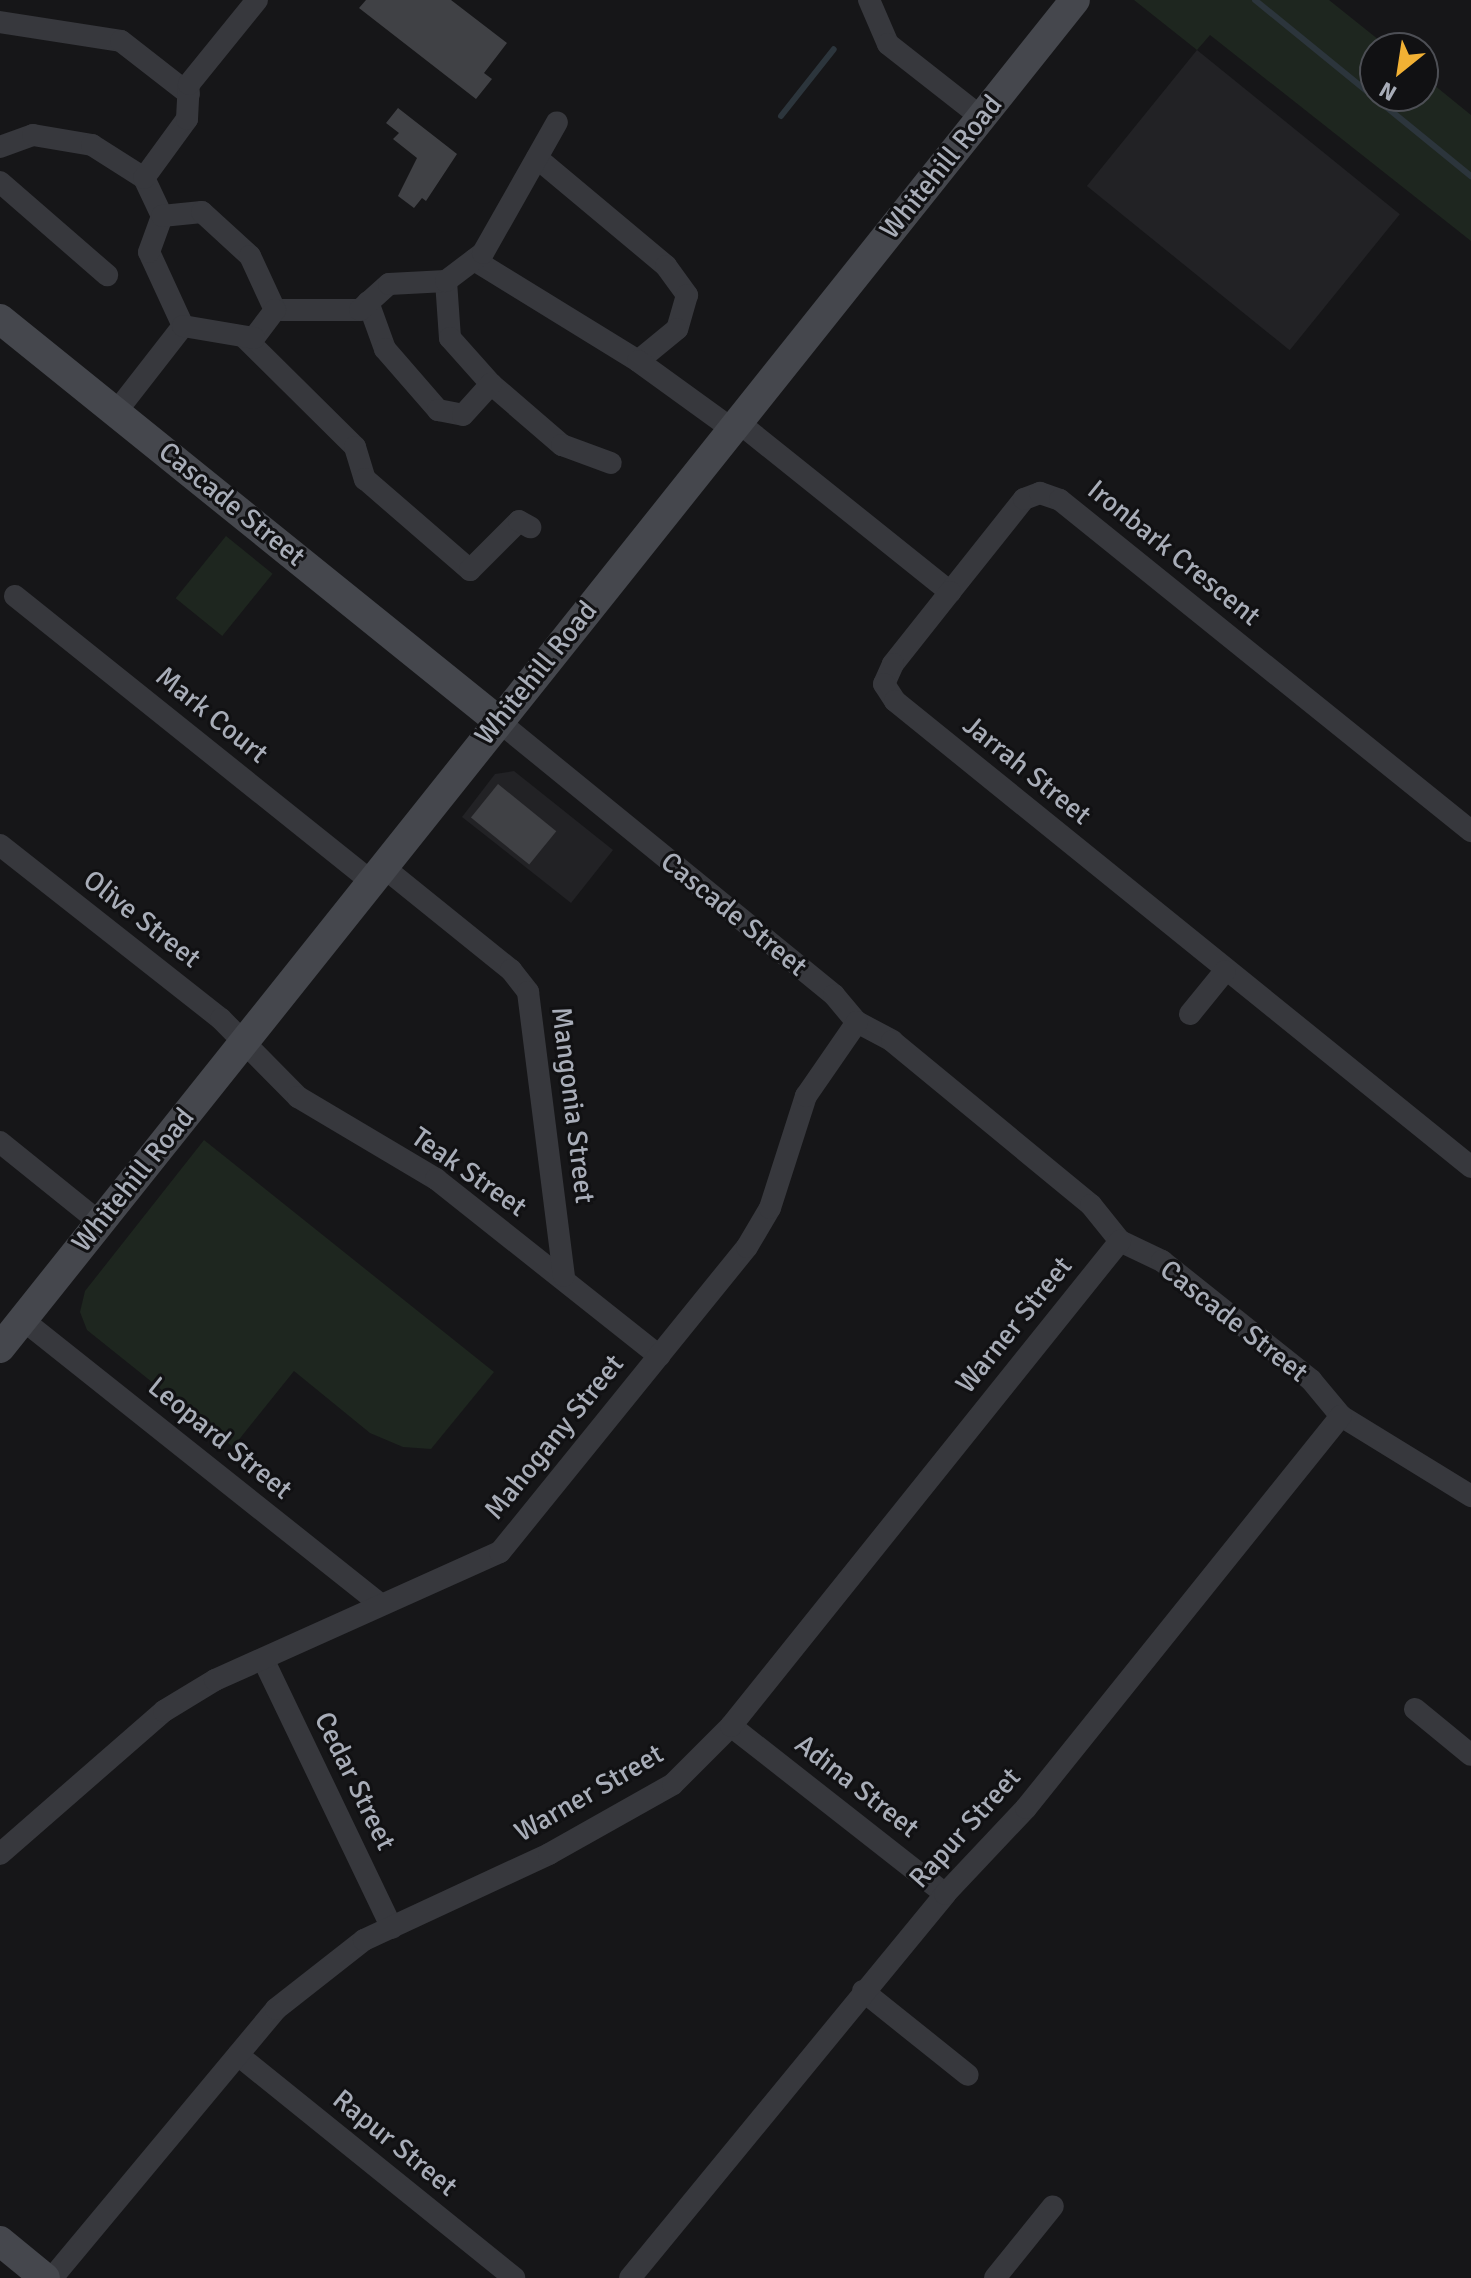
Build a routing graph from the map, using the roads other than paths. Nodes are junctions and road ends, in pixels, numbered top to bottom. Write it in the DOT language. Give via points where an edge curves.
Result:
graph roads {
  1 [pos="869,0"];
  2 [pos="1075,0"];
  3 [pos="250,2"];
  4 [pos="0,22"];
  5 [pos="189,94"];
  6 [pos="981,117"];
  7 [pos="557,122"];
  8 [pos="0,147"];
  9 [pos="537,158"];
  10 [pos="144,178"];
  11 [pos="0,182"];
  12 [pos="162,216"];
  13 [pos="474,260"];
  14 [pos="107,275"];
  15 [pos="446,281"];
  16 [pos="368,302"];
  17 [pos="275,310"];
  18 [pos="0,319"];
  19 [pos="183,326"];
  20 [pos="244,337"];
  21 [pos="638,361"];
  22 [pos="491,384"];
  23 [pos="116,412"];
  24 [pos="735,426"];
  25 [pos="611,463"];
  26 [pos="530,527"];
  27 [pos="950,592"];
  28 [pos="15,596"];
  29 [pos="497,720"];
  30 [pos="1471,831"];
  31 [pos="0,845"];
  32 [pos="377,873"];
  33 [pos="1225,971"];
  34 [pos="1190,1014"];
  35 [pos="857,1022"];
  36 [pos="243,1043"];
  37 [pos="0,1142"];
  38 [pos="1471,1166"];
  39 [pos="99,1222"];
  40 [pos="1120,1241"];
  41 [pos="564,1276"];
  42 [pos="23,1320"];
  43 [pos="0,1348"];
  44 [pos="659,1356"];
  45 [pos="1341,1416"];
  46 [pos="1471,1496"];
  47 [pos="379,1603"];
  48 [pos="264,1661"];
  49 [pos="1415,1709"];
  50 [pos="731,1726"];
  51 [pos="1471,1755"];
  52 [pos="0,1854"];
  53 [pos="945,1894"];
  54 [pos="392,1928"];
  55 [pos="863,1991"];
  56 [pos="238,2055"];
  57 [pos="968,2075"];
  58 [pos="1053,2206"];
  59 [pos="0,2241"];
  60 [pos="45,2278"];
  61 [pos="52,2278"];
  62 [pos="514,2278"];
  63 [pos="630,2278"];
  64 [pos="995,2278"];
  1 -- 6 [label="street" via="888,44"];
  2 -- 6 [label="street, Whitehill Road"];
  3 -- 5 [label="street" via="189,84"];
  4 -- 5 [label="street" via="121,41"];
  5 -- 10 [label="street" via="187,119"];
  6 -- 24 [label="street, Whitehill Road"];
  7 -- 9 [label="street"];
  8 -- 10 [label="street" via="33,135 92,145"];
  9 -- 13 [label="street"];
  9 -- 21 [label="street" via="666,266 687,295 677,329"];
  10 -- 12 [label="street"];
  11 -- 14 [label="street"];
  12 -- 17 [label="street" via="202,212 250,256"];
  12 -- 19 [label="street" via="149,252"];
  13 -- 15 [label="street"];
  13 -- 21 [label="street"];
  15 -- 16 [label="street" via="389,284"];
  15 -- 22 [label="street" via="450,338"];
  16 -- 17 [label="street" via="360,310"];
  16 -- 22 [label="street" via="385,349 438,410 463,415"];
  17 -- 20 [label="street" via="254,338"];
  18 -- 23 [label="street, Cascade Street"];
  19 -- 20 [label="street"];
  19 -- 23 [label="street"];
  20 -- 26 [label="street" via="355,447 365,479 470,570 519,521"];
  21 -- 24 [label="street"];
  22 -- 25 [label="street" via="562,445"];
  23 -- 29 [label="street, Cascade Street"];
  24 -- 27 [label="street"];
  24 -- 29 [label="street, Whitehill Road"];
  27 -- 30 [label="street, Ironbark Crescent" via="1024,499 1040,493 1060,500"];
  27 -- 33 [label="street, Jarrah Street" via="893,664 884,684 895,701"];
  28 -- 32 [label="street, Mark Court"];
  29 -- 32 [label="street, Whitehill Road"];
  29 -- 35 [label="street, Cascade Street" via="834,995"];
  31 -- 36 [label="street, Olive Street"];
  32 -- 36 [label="street, Whitehill Road"];
  32 -- 41 [label="street, Mangonia Street" via="511,970 528,992"];
  33 -- 34 [label="street"];
  33 -- 38 [label="street, Jarrah Street"];
  35 -- 40 [label="street, Cascade Street" via="892,1041 1091,1205"];
  35 -- 44 [label="street, Mahogany Street" via="806,1096 770,1208 747,1247"];
  36 -- 39 [label="street, Whitehill Road"];
  36 -- 41 [label="street, Teak Street" via="298,1097 436,1179"];
  37 -- 39 [label="street"];
  39 -- 42 [label="street, Whitehill Road"];
  40 -- 45 [label="street, Cascade Street" via="1162,1261 1311,1380"];
  40 -- 50 [label="street, Warner Street"];
  41 -- 44 [label="street, Teak Street"];
  42 -- 43 [label="street, Whitehill Road"];
  42 -- 47 [label="street, Leopard Street"];
  44 -- 47 [label="street, Mahogany Street" via="500,1552"];
  45 -- 46 [label="street, Cascade Street"];
  45 -- 53 [label="street, Rapur Street" via="1026,1808"];
  47 -- 48 [label="street, Mahogany Street"];
  48 -- 52 [label="street, Mahogany Street" via="164,1711"];
  48 -- 54 [label="street, Cedar Street"];
  49 -- 51 [label="street"];
  50 -- 53 [label="street, Adina Street"];
  50 -- 54 [label="street, Warner Street" via="673,1784 549,1854"];
  53 -- 55 [label="street, Rapur Street"];
  54 -- 56 [label="street, Warner Street" via="364,1940 276,2009"];
  55 -- 57 [label="street"];
  55 -- 63 [label="street, Rapur Street"];
  56 -- 61 [label="street, Warner Street"];
  56 -- 62 [label="street, Rapur Street"];
  58 -- 64 [label="street"];
  59 -- 60 [label="street"];
}
